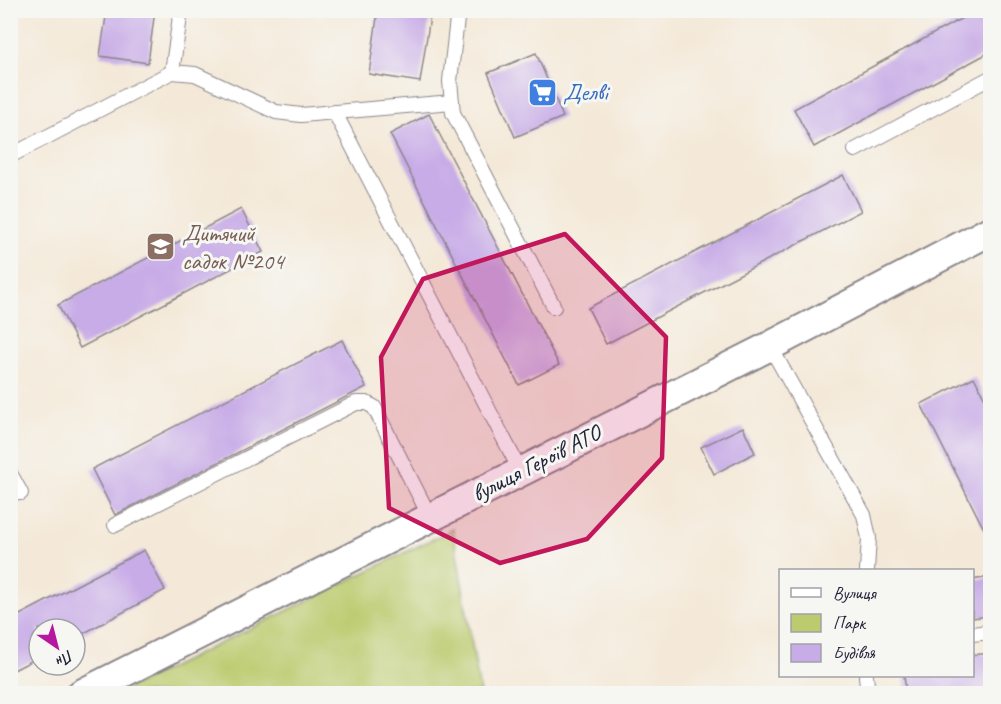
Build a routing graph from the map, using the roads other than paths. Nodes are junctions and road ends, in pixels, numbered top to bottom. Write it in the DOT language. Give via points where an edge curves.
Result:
graph roads {
  1 [pos="181,10"];
  2 [pos="458,10"];
  3 [pos="172,72"];
  4 [pos="990,78"];
  5 [pos="452,102"];
  6 [pos="335,113"];
  7 [pos="855,150"];
  8 [pos="10,156"];
  9 [pos="990,231"];
  10 [pos="554,307"];
  11 [pos="770,346"];
  12 [pos="520,471"];
  13 [pos="10,473"];
  14 [pos="21,493"];
  15 [pos="430,517"];
  16 [pos="115,525"];
  17 [pos="867,569"];
  18 [pos="990,632"];
  19 [pos="974,634"];
  20 [pos="866,677"];
  21 [pos="81,693"];
  22 [pos="868,693"];
  1 -- 3 [label="lane"];
  2 -- 5 [label="lane" via="450,81"];
  3 -- 6 [label="lane" via="195,74 276,112"];
  3 -- 8 [label="lane"];
  4 -- 7 [label="lane"];
  5 -- 6 [label="lane"];
  5 -- 10 [label="lane" via="453,112"];
  6 -- 12 [label="lane"];
  9 -- 11 [label="street, вулиця Героїв АТО"];
  11 -- 12 [label="street, вулиця Героїв АТО"];
  11 -- 17 [label="lane" via="864,515 869,538"];
  12 -- 15 [label="street, вулиця Героїв АТО"];
  13 -- 14 [label="lane"];
  15 -- 16 [label="lane" via="374,407 356,403"];
  15 -- 21 [label="street, вулиця Героїв АТО"];
  18 -- 19 [label="lane"];
  20 -- 22 [label="lane"];
}
